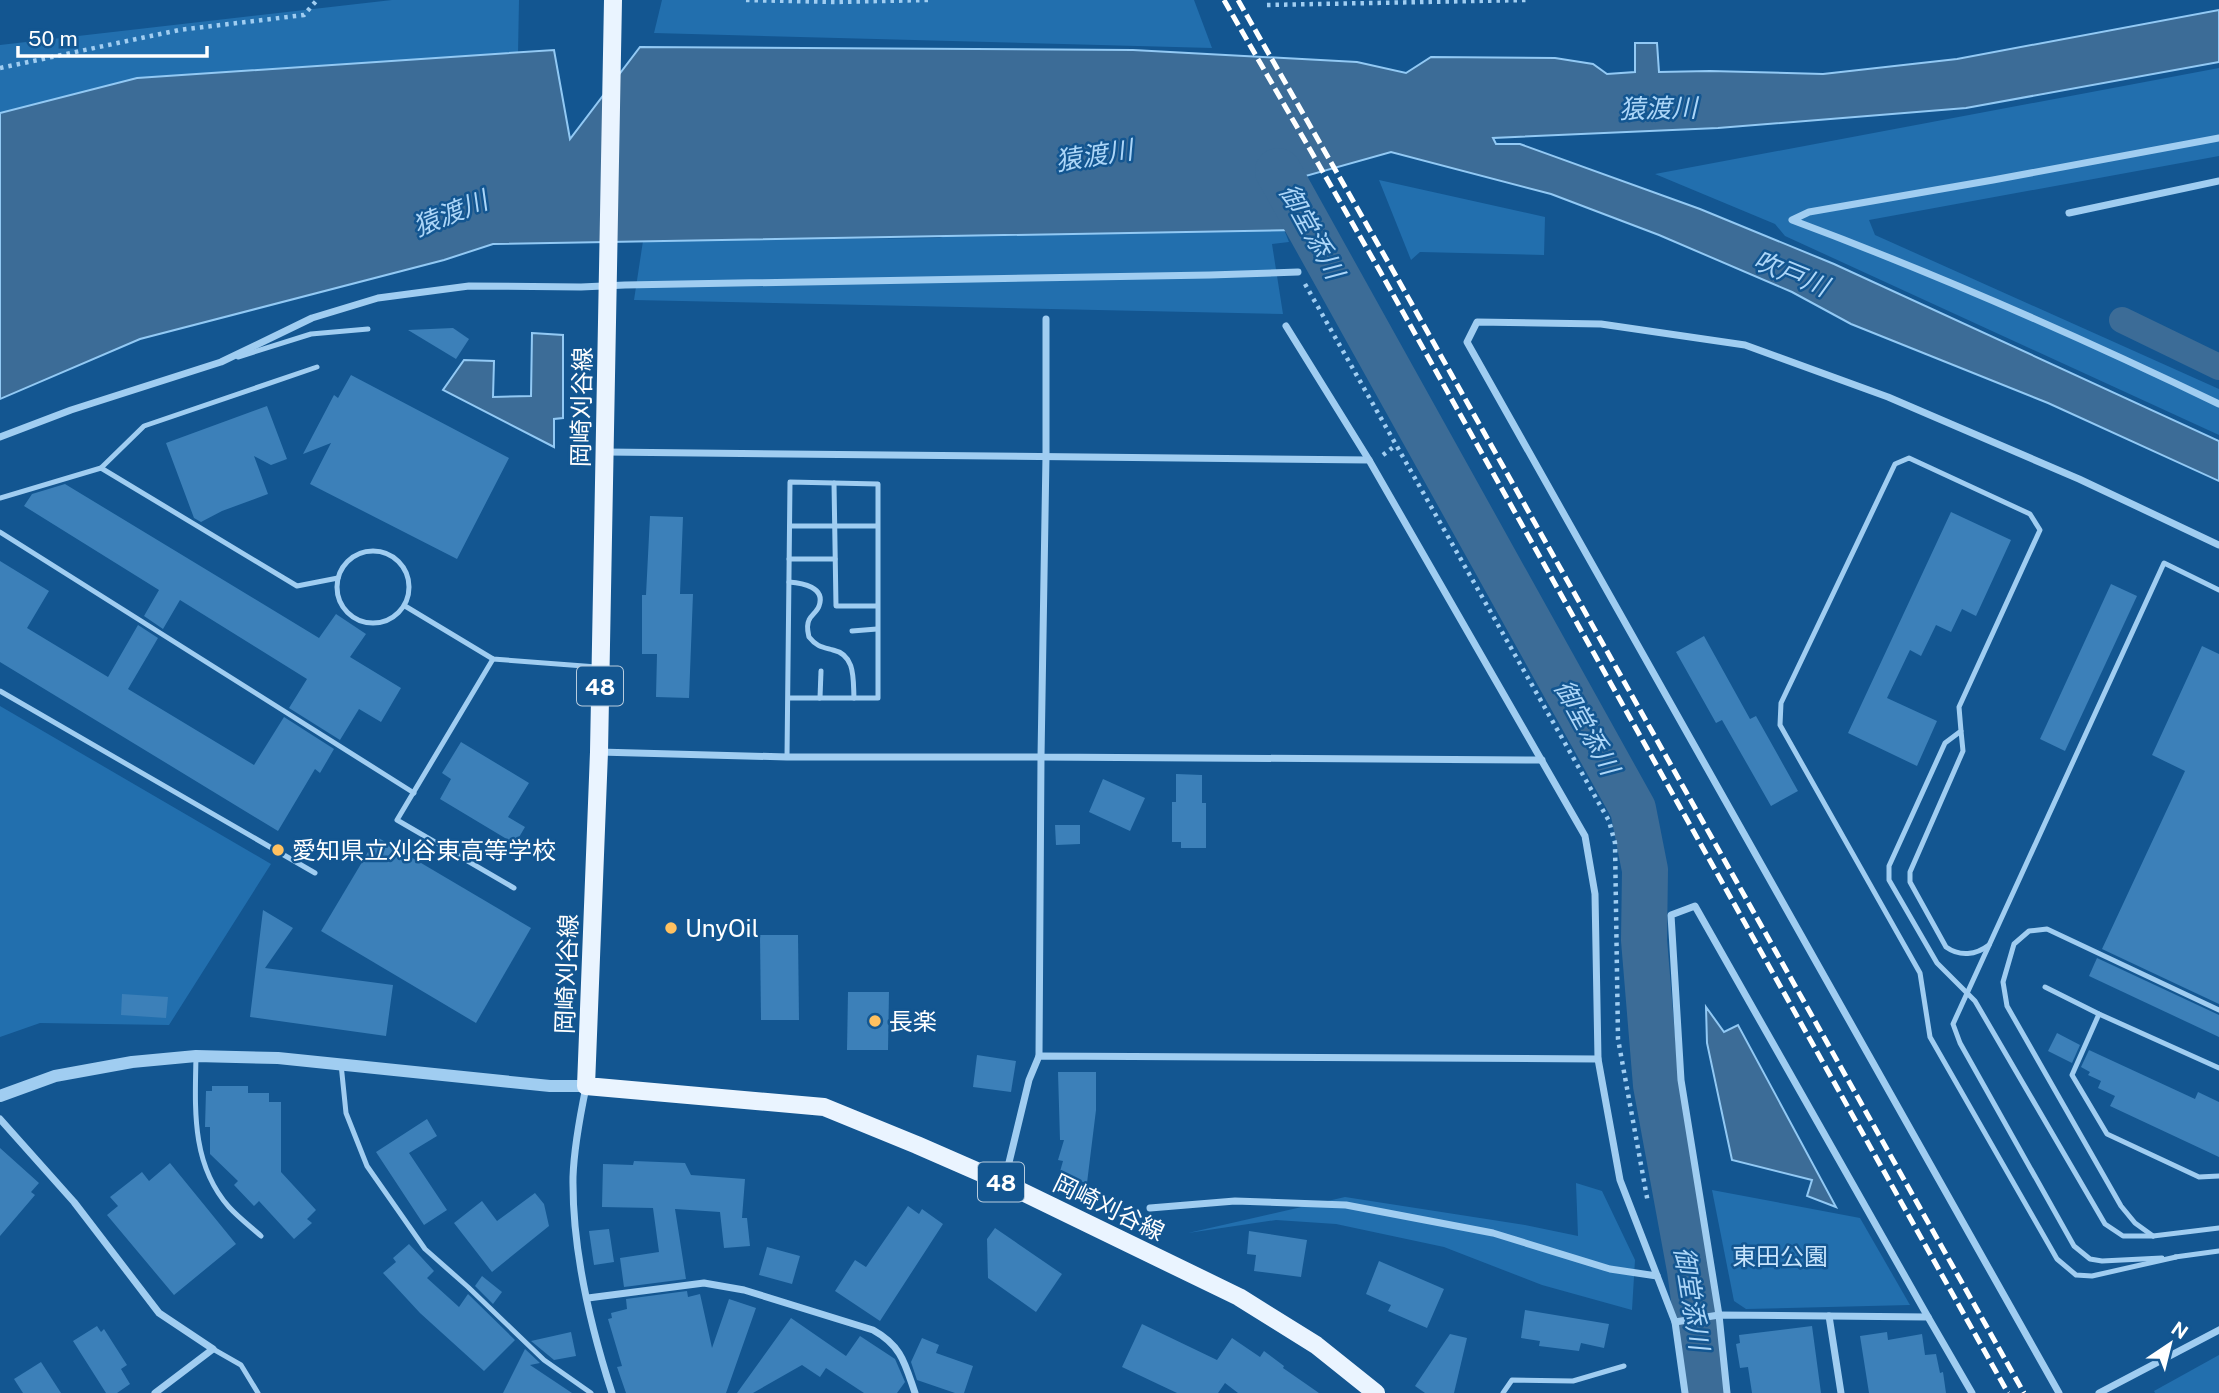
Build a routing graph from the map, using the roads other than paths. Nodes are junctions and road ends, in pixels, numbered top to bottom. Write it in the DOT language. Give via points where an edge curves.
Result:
graph roads {
  1 [pos="612,0"];
  2 [pos="2219,138"];
  3 [pos="2219,181"];
  4 [pos="2069,213"];
  5 [pos="1298,272"];
  6 [pos="609,286"];
  7 [pos="1046,319"];
  8 [pos="1286,326"];
  9 [pos="368,330"];
  10 [pos="221,362"];
  11 [pos="317,367"];
  12 [pos="2219,404"];
  13 [pos="0,438"];
  14 [pos="604,452"];
  15 [pos="1046,456"];
  16 [pos="1369,460"];
  17 [pos="101,468"];
  18 [pos="834,483"];
  19 [pos="0,498"];
  20 [pos="790,526"];
  21 [pos="835,526"];
  22 [pos="877,526"];
  23 [pos="0,532"];
  24 [pos="2219,545"];
  25 [pos="789,559"];
  26 [pos="835,559"];
  27 [pos="338,578"];
  28 [pos="789,582"];
  29 [pos="2219,590"];
  30 [pos="405,606"];
  31 [pos="876,606"];
  32 [pos="877,629"];
  33 [pos="852,631"];
  34 [pos="493,659"];
  35 [pos="600,667"];
  36 [pos="821,671"];
  37 [pos="0,691"];
  38 [pos="789,698"];
  39 [pos="820,698"];
  40 [pos="854,698"];
  41 [pos="1961,731"];
  42 [pos="599,752"];
  43 [pos="787,757"];
  44 [pos="1041,757"];
  45 [pos="1542,760"];
  46 [pos="414,793"];
  47 [pos="315,873"];
  48 [pos="514,888"];
  49 [pos="1992,943"];
  50 [pos="2045,987"];
  51 [pos="1968,993"];
  52 [pos="2219,1010"];
  53 [pos="2099,1014"];
  54 [pos="196,1056"];
  55 [pos="1040,1056"];
  56 [pos="1598,1059"];
  57 [pos="341,1063"];
  58 [pos="2219,1068"];
  59 [pos="586,1086"];
  60 [pos="0,1096"];
  61 [pos="0,1119"];
  62 [pos="2219,1176"];
  63 [pos="1004,1183"];
  64 [pos="1150,1208"];
  65 [pos="2219,1228"];
  66 [pos="261,1236"];
  67 [pos="2153,1236"];
  68 [pos="2219,1251"];
  69 [pos="2176,1257"];
  70 [pos="1657,1276"];
  71 [pos="587,1298"];
  72 [pos="1719,1315"];
  73 [pos="1829,1316"];
  74 [pos="1928,1317"];
  75 [pos="1675,1322"];
  76 [pos="2219,1330"];
  77 [pos="214,1349"];
  78 [pos="1624,1366"];
  79 [pos="155,1393"];
  80 [pos="258,1393"];
  81 [pos="591,1393"];
  82 [pos="612,1393"];
  83 [pos="915,1393"];
  84 [pos="1376,1393"];
  85 [pos="1503,1393"];
  86 [pos="1685,1393"];
  87 [pos="1727,1393"];
  88 [pos="1841,1393"];
  89 [pos="1972,1393"];
  90 [pos="2059,1393"];
  91 [pos="2098,1393"];
  1 -- 6 [label="main road, 岡崎刈谷線 / 48"];
  2 -- 12 [label="street" via="1809,212 1791,220 1885,256"];
  3 -- 4 [label="street"];
  5 -- 6 [label="street"];
  6 -- 10 [label="street" via="469,286 378,298 312,318"];
  6 -- 14 [label="main road, 岡崎刈谷線 / 48"];
  7 -- 15 [label="street"];
  8 -- 16 [label="street"];
  9 -- 10 [label="lane" via="311,334"];
  10 -- 13 [label="street"];
  11 -- 17 [label="lane" via="144,426"];
  14 -- 15 [label="street"];
  14 -- 35 [label="main road, 岡崎刈谷線 / 48"];
  15 -- 16 [label="street"];
  15 -- 44 [label="street"];
  16 -- 45 [label="street"];
  17 -- 19 [label="lane"];
  17 -- 27 [label="lane" via="297,586"];
  18 -- 20 [label="lane" via="790,482"];
  18 -- 21 [label="lane"];
  18 -- 22 [label="lane" via="878,484"];
  20 -- 21 [label="lane"];
  20 -- 25 [label="lane"];
  21 -- 22 [label="lane"];
  21 -- 26 [label="lane"];
  22 -- 31 [label="lane"];
  23 -- 46 [label="lane"];
  24 -- 90 [label="street" via="1888,397 1745,345 1601,324 1491,322 1477,322 1467,342"];
  25 -- 26 [label="lane"];
  25 -- 28 [label="lane"];
  26 -- 31 [label="lane" via="836,606"];
  27 -- 30 [label="lane" via="343,608 359,621 390,620"];
  27 -- 30 [label="lane" via="357,555 387,554 408,576"];
  28 -- 38 [label="lane"];
  28 -- 40 [label="lane" via="805,583 817,592 820,600 808,621 809,637 853,666"];
  29 -- 49 [label="lane" via="2164,563"];
  30 -- 34 [label="lane"];
  31 -- 32 [label="lane"];
  32 -- 33 [label="lane"];
  32 -- 40 [label="lane" via="878,698"];
  34 -- 35 [label="lane"];
  34 -- 46 [label="lane"];
  35 -- 42 [label="main road, 岡崎刈谷線 / 48"];
  36 -- 39 [label="lane"];
  37 -- 47 [label="lane"];
  38 -- 39 [label="lane"];
  38 -- 43 [label="lane"];
  39 -- 40 [label="lane"];
  41 -- 49 [label="lane" via="1964,751 1910,872 1910,882 1952,951 1972,953"];
  41 -- 51 [label="lane" via="1945,743 1889,866 1889,880 1937,963"];
  41 -- 69 [label="lane" via="1959,707 2040,530 2030,514 1909,458 1895,464 1781,703 1780,725 1920,973 1930,1037 2057,1259 2076,1275 2092,1276"];
  42 -- 43 [label="street"];
  42 -- 59 [label="main road, 岡崎刈谷線 / 48"];
  43 -- 44 [label="street"];
  44 -- 45 [label="street"];
  44 -- 55 [label="street"];
  45 -- 56 [label="street" via="1585,836 1595,894"];
  46 -- 48 [label="lane" via="397,820"];
  49 -- 51 [label="lane"];
  50 -- 53 [label="lane"];
  51 -- 67 [label="lane" via="2105,1224 2123,1236"];
  51 -- 69 [label="lane" via="1953,1024 1960,1043 2074,1246 2090,1259 2102,1261"];
  52 -- 67 [label="lane" via="2048,929 2029,931 2014,944 2003,982 2007,1006 2121,1206 2134,1223"];
  53 -- 58 [label="lane"];
  53 -- 62 [label="lane" via="2072,1076 2108,1134 2199,1177"];
  54 -- 57 [label="street"];
  54 -- 60 [label="street" via="55,1076"];
  54 -- 66 [label="lane" via="197,1138 206,1170 228,1206"];
  55 -- 56 [label="street"];
  55 -- 63 [label="street" via="1029,1080"];
  56 -- 70 [label="street" via="1620,1180"];
  57 -- 59 [label="street"];
  57 -- 81 [label="lane" via="346,1113 367,1166 425,1250 544,1360"];
  59 -- 63 [label="main road, 岡崎刈谷線 / 48" via="824,1107"];
  59 -- 71 [label="street" via="573,1174 574,1222"];
  61 -- 77 [label="street" via="74,1202 159,1313"];
  63 -- 84 [label="main road, 岡崎刈谷線 / 48" via="1240,1297 1316,1345"];
  64 -- 70 [label="street" via="1236,1201 1346,1205 1493,1233 1610,1269"];
  65 -- 67 [label="lane"];
  68 -- 69 [label="lane"];
  70 -- 75 [label="street"];
  71 -- 82 [label="street"];
  71 -- 83 [label="street" via="704,1283 744,1290 873,1330 888,1339 899,1351"];
  72 -- 73 [label="street"];
  72 -- 74 [label="street" via="1681,1080 1671,915 1695,906"];
  72 -- 75 [label="street"];
  72 -- 87 [label="street"];
  73 -- 74 [label="street"];
  73 -- 88 [label="street"];
  74 -- 89 [label="street"];
  75 -- 86 [label="street"];
  76 -- 91 [label="street"];
  77 -- 79 [label="street"];
  77 -- 80 [label="lane" via="241,1365"];
  78 -- 85 [label="lane" via="1573,1381 1512,1380"];
}
